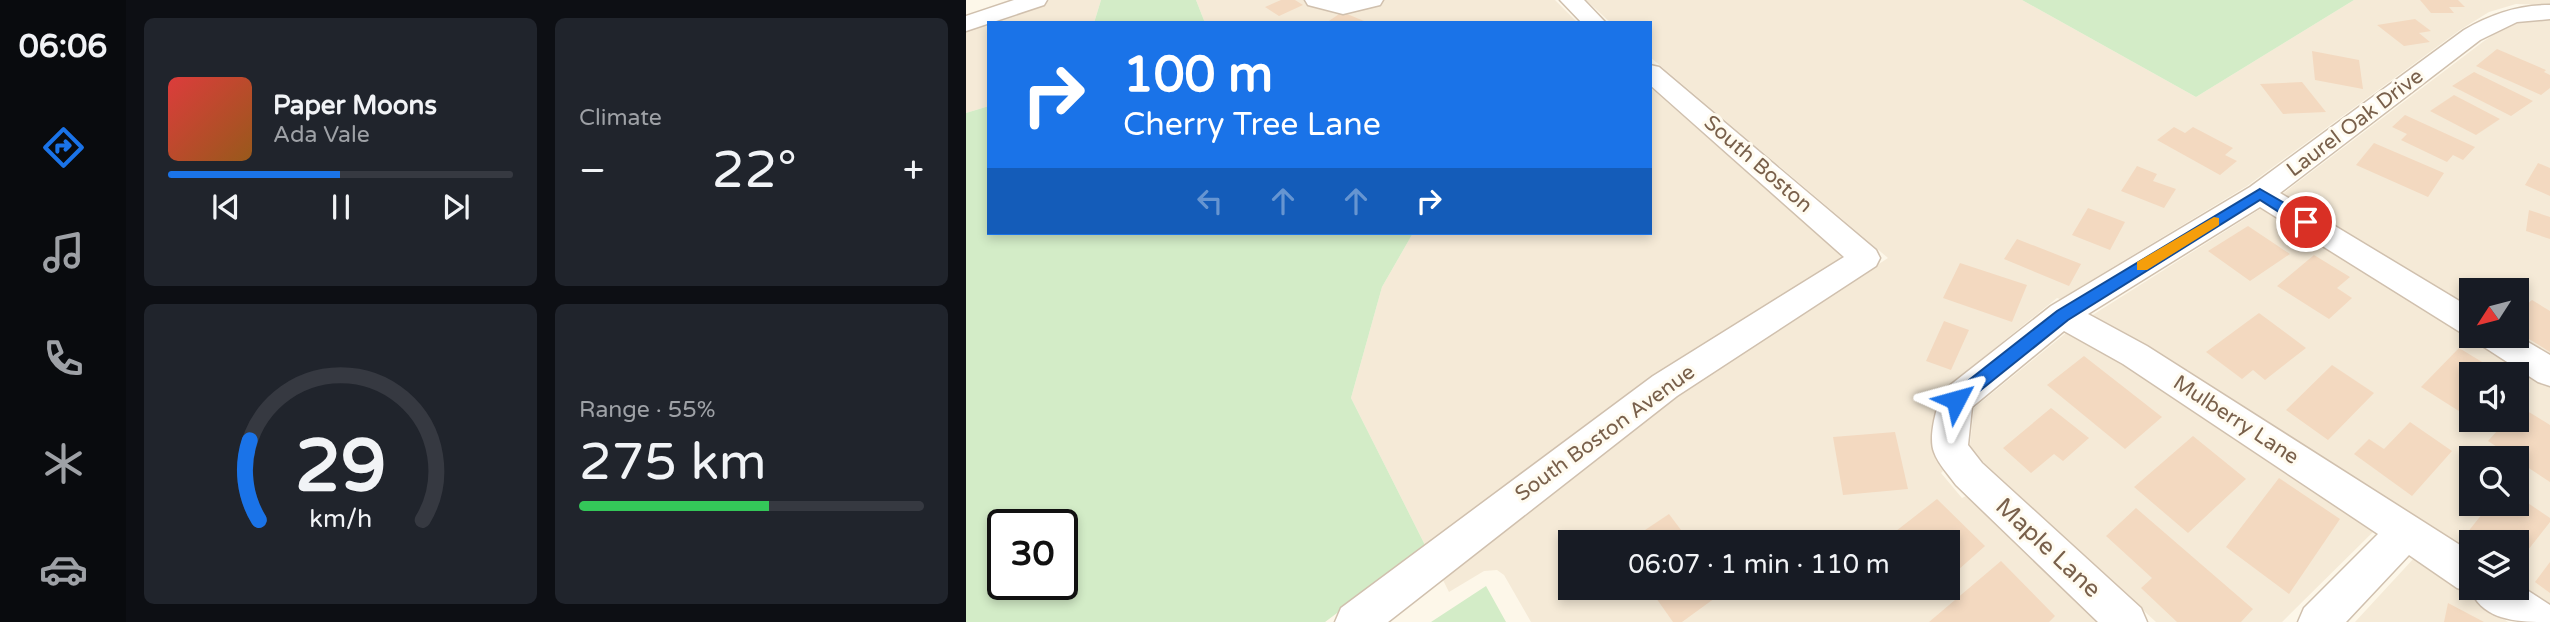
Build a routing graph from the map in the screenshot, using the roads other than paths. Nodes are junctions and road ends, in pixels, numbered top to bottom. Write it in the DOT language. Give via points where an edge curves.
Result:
graph roads {
  1 [pos="1036,0"];
  2 [pos="1316,0"];
  3 [pos="1372,0"];
  4 [pos="1571,0"];
  5 [pos="2550,12"];
  6 [pos="1593,21"];
  7 [pos="966,24"];
  8 [pos="1652,74"];
  9 [pos="2260,194"];
  10 [pos="1865,258"];
  11 [pos="2062,316"];
  12 [pos="2459,316"];
  13 [pos="2511,348"];
  14 [pos="2550,372"];
  15 [pos="1969,474"];
  16 [pos="2406,531"];
  17 [pos="2459,567"];
  18 [pos="2508,600"];
  19 [pos="1355,622"];
  20 [pos="2127,622"];
  21 [pos="2318,622"];
  22 [pos="2540,622"];
  1 -- 7 [label="street"];
  2 -- 3 [label="street" via="1343,7"];
  4 -- 6 [label="street"];
  5 -- 9 [label="street, Laurel Oak Drive" via="2525,10 2501,17 2472,35"];
  8 -- 10 [label="street, South Boston"];
  9 -- 11 [label="street, Laurel Oak Drive"];
  9 -- 12 [label="street"];
  10 -- 19 [label="street, South Boston Avenue" via="1665,386"];
  11 -- 15 [label="street, Laurel Oak Drive" via="1956,400 1951,448"];
  11 -- 16 [label="street, Mulberry Lane" via="2136,355"];
  13 -- 14 [label="street"];
  15 -- 20 [label="street, Maple Lane"];
  16 -- 17 [label="street, Mulberry Lane"];
  16 -- 21 [label="street"];
  18 -- 22 [label="street"];
}
